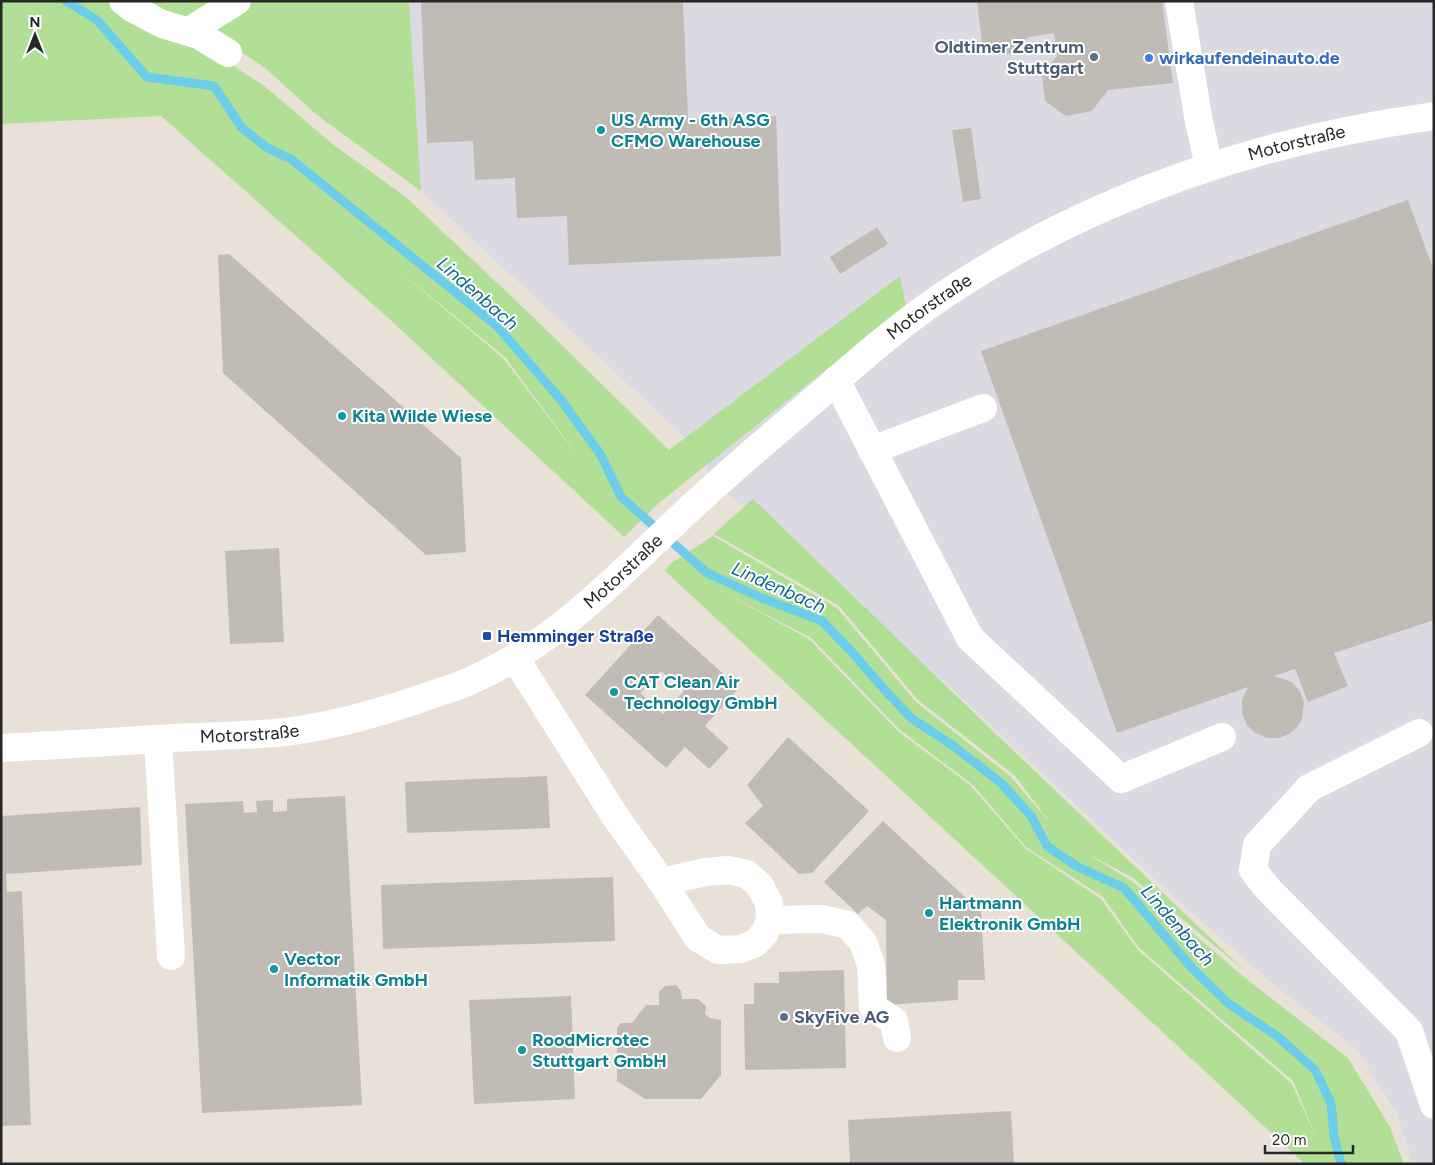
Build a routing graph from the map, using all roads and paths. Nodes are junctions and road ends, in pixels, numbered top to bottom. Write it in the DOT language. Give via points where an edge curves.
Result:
graph roads {
  1 [pos="123,1"];
  2 [pos="237,1"];
  3 [pos="1179,1"];
  4 [pos="188,31"];
  5 [pos="228,53"];
  6 [pos="1434,116"];
  7 [pos="1208,166"];
  8 [pos="836,380"];
  9 [pos="983,408"];
  10 [pos="872,450"];
  11 [pos="514,658"];
  12 [pos="1419,733"];
  13 [pos="1222,737"];
  14 [pos="158,739"];
  15 [pos="1,748"];
  16 [pos="662,882"];
  17 [pos="770,920"];
  18 [pos="171,956"];
  19 [pos="897,1038"];
  20 [pos="1434,1105"];
  1 -- 4 [label="street" via="162,24"];
  2 -- 4 [label="street"];
  3 -- 7 [label="street"];
  4 -- 5 [label="street"];
  6 -- 7 [label="street, Motorstraße" via="1364,126"];
  7 -- 8 [label="street, Motorstraße" via="1126,198 1039,238 954,289"];
  8 -- 10 [label="street"];
  8 -- 11 [label="street, Motorstraße" via="688,510 632,566 544,641"];
  9 -- 10 [label="street"];
  10 -- 13 [label="street" via="970,638 1121,779"];
  11 -- 14 [label="street, Motorstraße" via="472,680 400,706 345,721 286,732"];
  11 -- 16 [label="street" via="615,816"];
  12 -- 20 [label="street" via="1309,788 1257,845 1253,870 1409,1031"];
  14 -- 15 [label="street, Motorstraße"];
  14 -- 18 [label="street"];
  16 -- 17 [label="street" via="705,872 728,870 747,874 760,886 769,903"];
  16 -- 17 [label="street" via="698,938 718,950 740,949 754,944 764,934"];
  17 -- 19 [label="street" via="822,919 848,925 863,942 871,966 873,1007 894,1021"];
}
